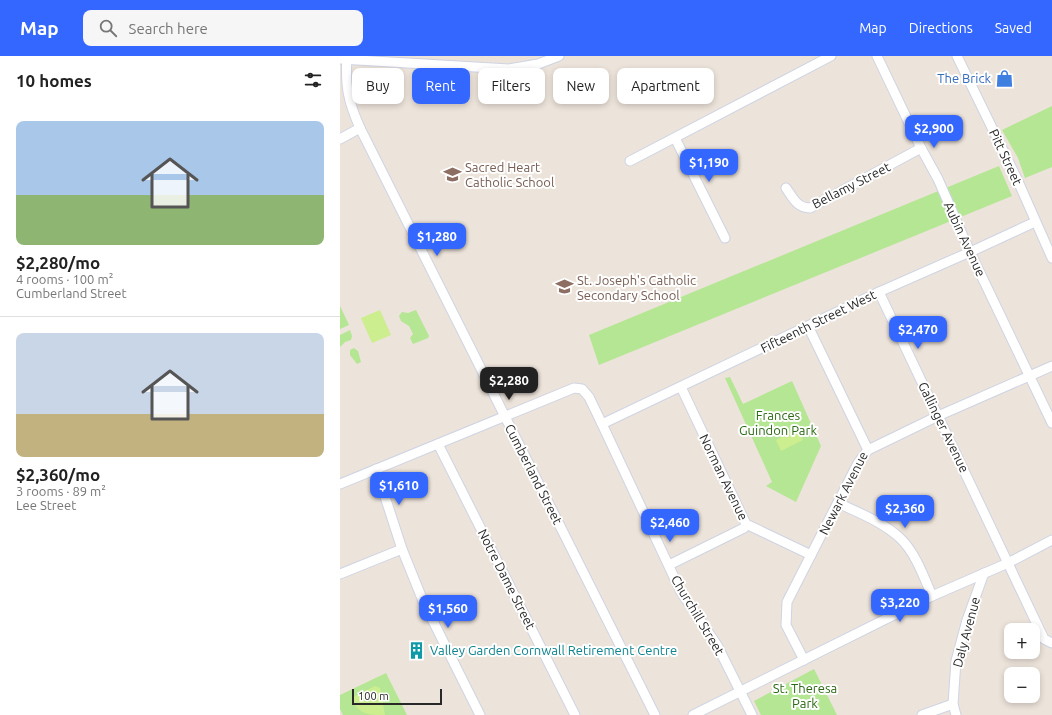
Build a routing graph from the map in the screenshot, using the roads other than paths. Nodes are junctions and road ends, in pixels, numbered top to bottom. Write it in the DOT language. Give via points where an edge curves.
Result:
graph roads {
  1 [pos="559,56"];
  2 [pos="831,56"];
  3 [pos="877,56"];
  4 [pos="957,56"];
  5 [pos="345,58"];
  6 [pos="360,128"];
  7 [pos="675,138"];
  8 [pos="340,139"];
  9 [pos="921,148"];
  10 [pos="630,161"];
  11 [pos="786,188"];
  12 [pos="1035,222"];
  13 [pos="725,238"];
  14 [pos="970,252"];
  15 [pos="1052,258"];
  16 [pos="879,292"];
  17 [pos="808,326"];
  18 [pos="1052,366"];
  19 [pos="1029,376"];
  20 [pos="681,387"];
  21 [pos="505,416"];
  22 [pos="938,416"];
  23 [pos="1052,423"];
  24 [pos="602,424"];
  25 [pos="438,444"];
  26 [pos="868,450"];
  27 [pos="376,469"];
  28 [pos="340,484"];
  29 [pos="838,503"];
  30 [pos="746,524"];
  31 [pos="1052,540"];
  32 [pos="402,549"];
  33 [pos="811,555"];
  34 [pos="1008,563"];
  35 [pos="669,565"];
  36 [pos="984,573"];
  37 [pos="340,574"];
  38 [pos="932,596"];
  39 [pos="1052,643"];
  40 [pos="804,660"];
  41 [pos="740,692"];
  42 [pos="953,704"];
  43 [pos="480,715"];
  44 [pos="575,715"];
  45 [pos="655,715"];
  46 [pos="693,715"];
  47 [pos="752,715"];
  48 [pos="922,715"];
  49 [pos="956,715"];
  1 -- 5 [label="street" via="530,66 504,69"];
  2 -- 7 [label="street"];
  3 -- 9 [label="street, Aubin Avenue"];
  4 -- 12 [label="street, Pitt Street"];
  5 -- 6 [label="street, Cumberland Street" via="346,81 352,110"];
  6 -- 8 [label="street"];
  6 -- 21 [label="street, Cumberland Street"];
  7 -- 10 [label="street"];
  7 -- 13 [label="street"];
  9 -- 11 [label="street, Bellamy Street" via="810,208 797,204"];
  9 -- 14 [label="street, Aubin Avenue" via="938,179"];
  12 -- 14 [label="street, Fifteenth Street West"];
  12 -- 15 [label="street, Pitt Street"];
  14 -- 16 [label="street, Fifteenth Street West"];
  14 -- 19 [label="street, Aubin Avenue"];
  16 -- 17 [label="street, Fifteenth Street West"];
  16 -- 22 [label="street, Gallinger Avenue"];
  17 -- 20 [label="street, Fifteenth Street West"];
  17 -- 26 [label="street, Newark Avenue"];
  18 -- 19 [label="street"];
  19 -- 22 [label="street"];
  19 -- 23 [label="street, Aubin Avenue"];
  20 -- 24 [label="street, Fifteenth Street West"];
  20 -- 30 [label="street, Norman Avenue"];
  21 -- 24 [label="street, Churchill Street" via="574,388 582,389 589,397"];
  21 -- 25 [label="street"];
  21 -- 45 [label="street, Cumberland Street"];
  22 -- 26 [label="street"];
  22 -- 34 [label="street, Gallinger Avenue"];
  24 -- 35 [label="street, Churchill Street"];
  25 -- 27 [label="street"];
  25 -- 44 [label="street, Notre Dame Street"];
  26 -- 29 [label="street, Newark Avenue" via="858,463"];
  27 -- 28 [label="street"];
  27 -- 32 [label="street"];
  29 -- 33 [label="street, Newark Avenue"];
  29 -- 38 [label="street" via="879,523 900,538 909,549"];
  30 -- 33 [label="street, Norman Avenue"];
  30 -- 35 [label="street" via="744,528"];
  31 -- 34 [label="street"];
  32 -- 37 [label="street"];
  32 -- 43 [label="street" via="423,601"];
  33 -- 40 [label="street, Newark Avenue" via="787,602 786,625"];
  34 -- 36 [label="street"];
  34 -- 39 [label="street, Gallinger Avenue" via="1044,639"];
  35 -- 41 [label="street, Churchill Street" via="681,592 717,645"];
  36 -- 38 [label="street"];
  36 -- 42 [label="street, Daly Avenue" via="956,661"];
  38 -- 40 [label="street"];
  40 -- 41 [label="street"];
  41 -- 46 [label="street"];
  41 -- 47 [label="street, Churchill Street"];
  42 -- 48 [label="street"];
  42 -- 49 [label="street, Daly Avenue"];
}
